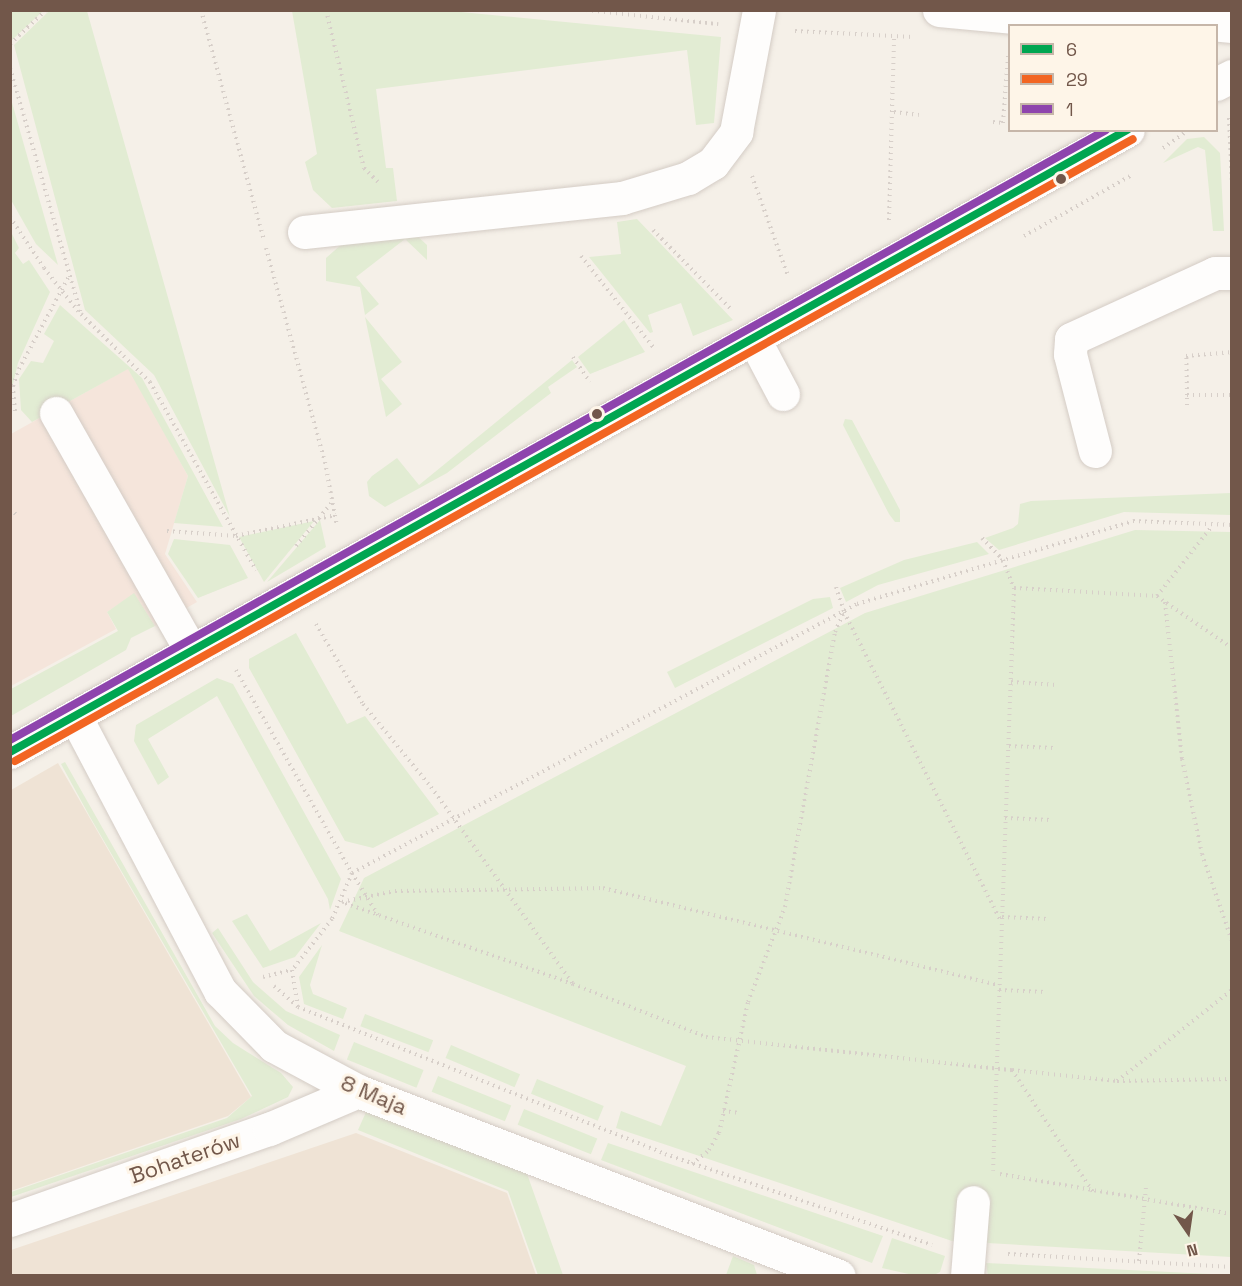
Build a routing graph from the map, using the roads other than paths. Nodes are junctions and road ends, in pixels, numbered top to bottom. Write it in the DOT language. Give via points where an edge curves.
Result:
graph roads {
  1 [pos="759,10"];
  2 [pos="939,10"];
  3 [pos="1106,24"];
  4 [pos="1134,24"];
  5 [pos="1211,24"];
  6 [pos="1232,76"];
  7 [pos="1218,83"];
  8 [pos="1124,132"];
  9 [pos="304,232"];
  10 [pos="1232,273"];
  11 [pos="755,341"];
  12 [pos="783,394"];
  13 [pos="56,413"];
  14 [pos="1095,451"];
  15 [pos="191,651"];
  16 [pos="75,716"];
  17 [pos="10,752"];
  18 [pos="358,1091"];
  19 [pos="973,1202"];
  20 [pos="10,1220"];
  21 [pos="968,1263"];
  22 [pos="824,1274"];
  1 -- 9 [label="street" via="736,132 713,163 673,185 622,198"];
  2 -- 3 [label="street"];
  4 -- 5 [label="street"];
  6 -- 7 [label="street"];
  8 -- 11 [label="street"];
  10 -- 14 [label="street" via="1215,273 1071,339 1070,354"];
  11 -- 12 [label="street"];
  11 -- 15 [label="street"];
  13 -- 15 [label="street"];
  15 -- 16 [label="street"];
  16 -- 17 [label="street"];
  16 -- 18 [label="street, 8 Maja" via="220,991 274,1046"];
  18 -- 20 [label="street, Bohaterów" via="268,1129"];
  18 -- 22 [label="street, 8 Maja" via="712,1225"];
  19 -- 21 [label="street"];
}
